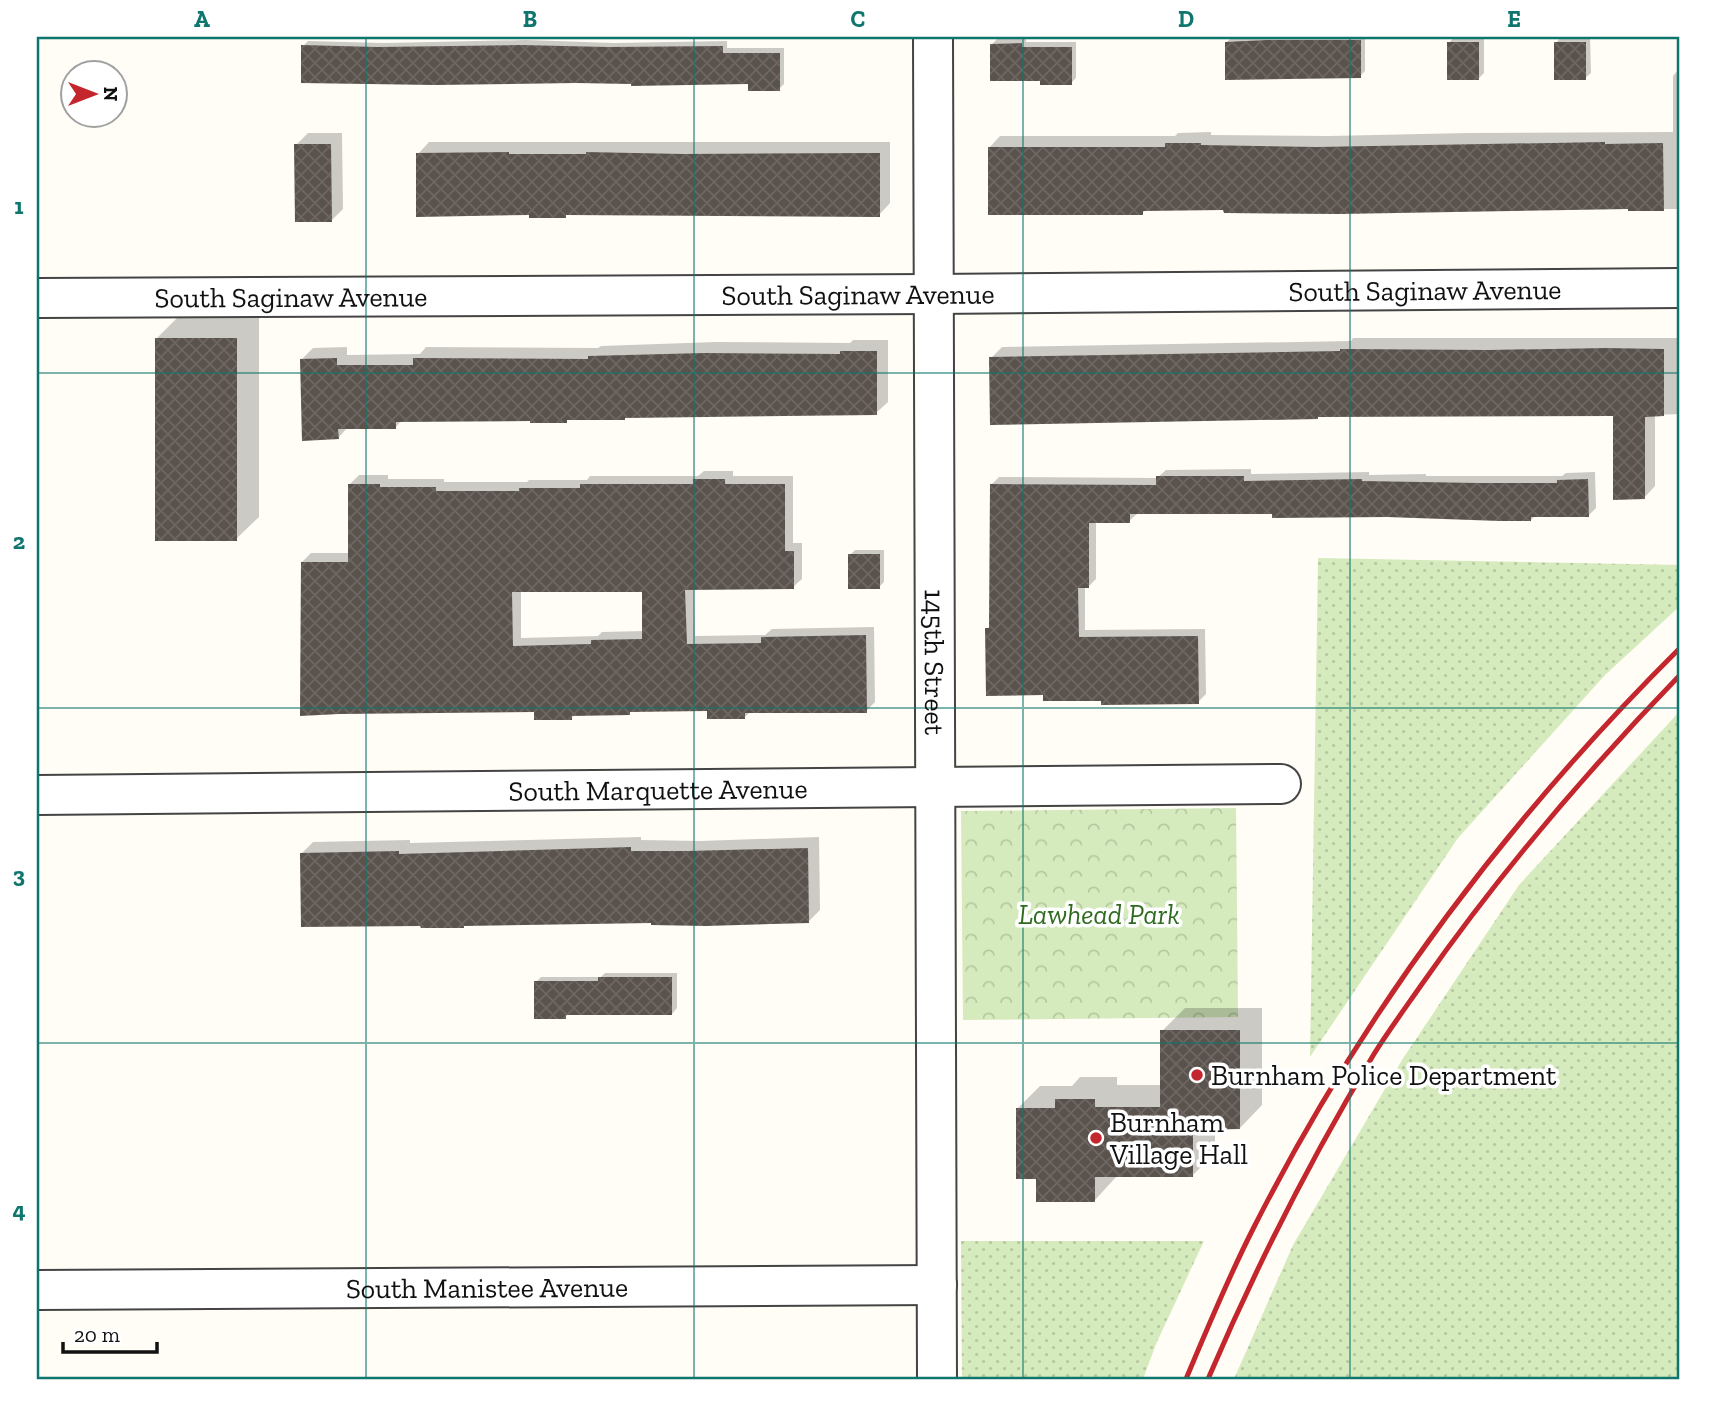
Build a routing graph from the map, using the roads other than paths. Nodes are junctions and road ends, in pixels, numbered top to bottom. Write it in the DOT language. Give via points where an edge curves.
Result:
graph roads {
  1 [pos="933,37"];
  2 [pos="1680,288"];
  3 [pos="934,294"];
  4 [pos="37,298"];
  5 [pos="1281,784"];
  6 [pos="934,788"];
  7 [pos="37,795"];
  8 [pos="937,1285"];
  9 [pos="37,1290"];
  10 [pos="937,1379"];
  1 -- 3 [label="street, 145th Street"];
  2 -- 3 [label="street, South Saginaw Avenue"];
  3 -- 4 [label="street, South Saginaw Avenue"];
  3 -- 6 [label="street, 145th Street"];
  5 -- 6 [label="street, South Marquette Avenue"];
  6 -- 7 [label="street, South Marquette Avenue"];
  6 -- 8 [label="street, 145th Street"];
  8 -- 9 [label="street, South Manistee Avenue"];
  8 -- 10 [label="street, 145th Street"];
}
